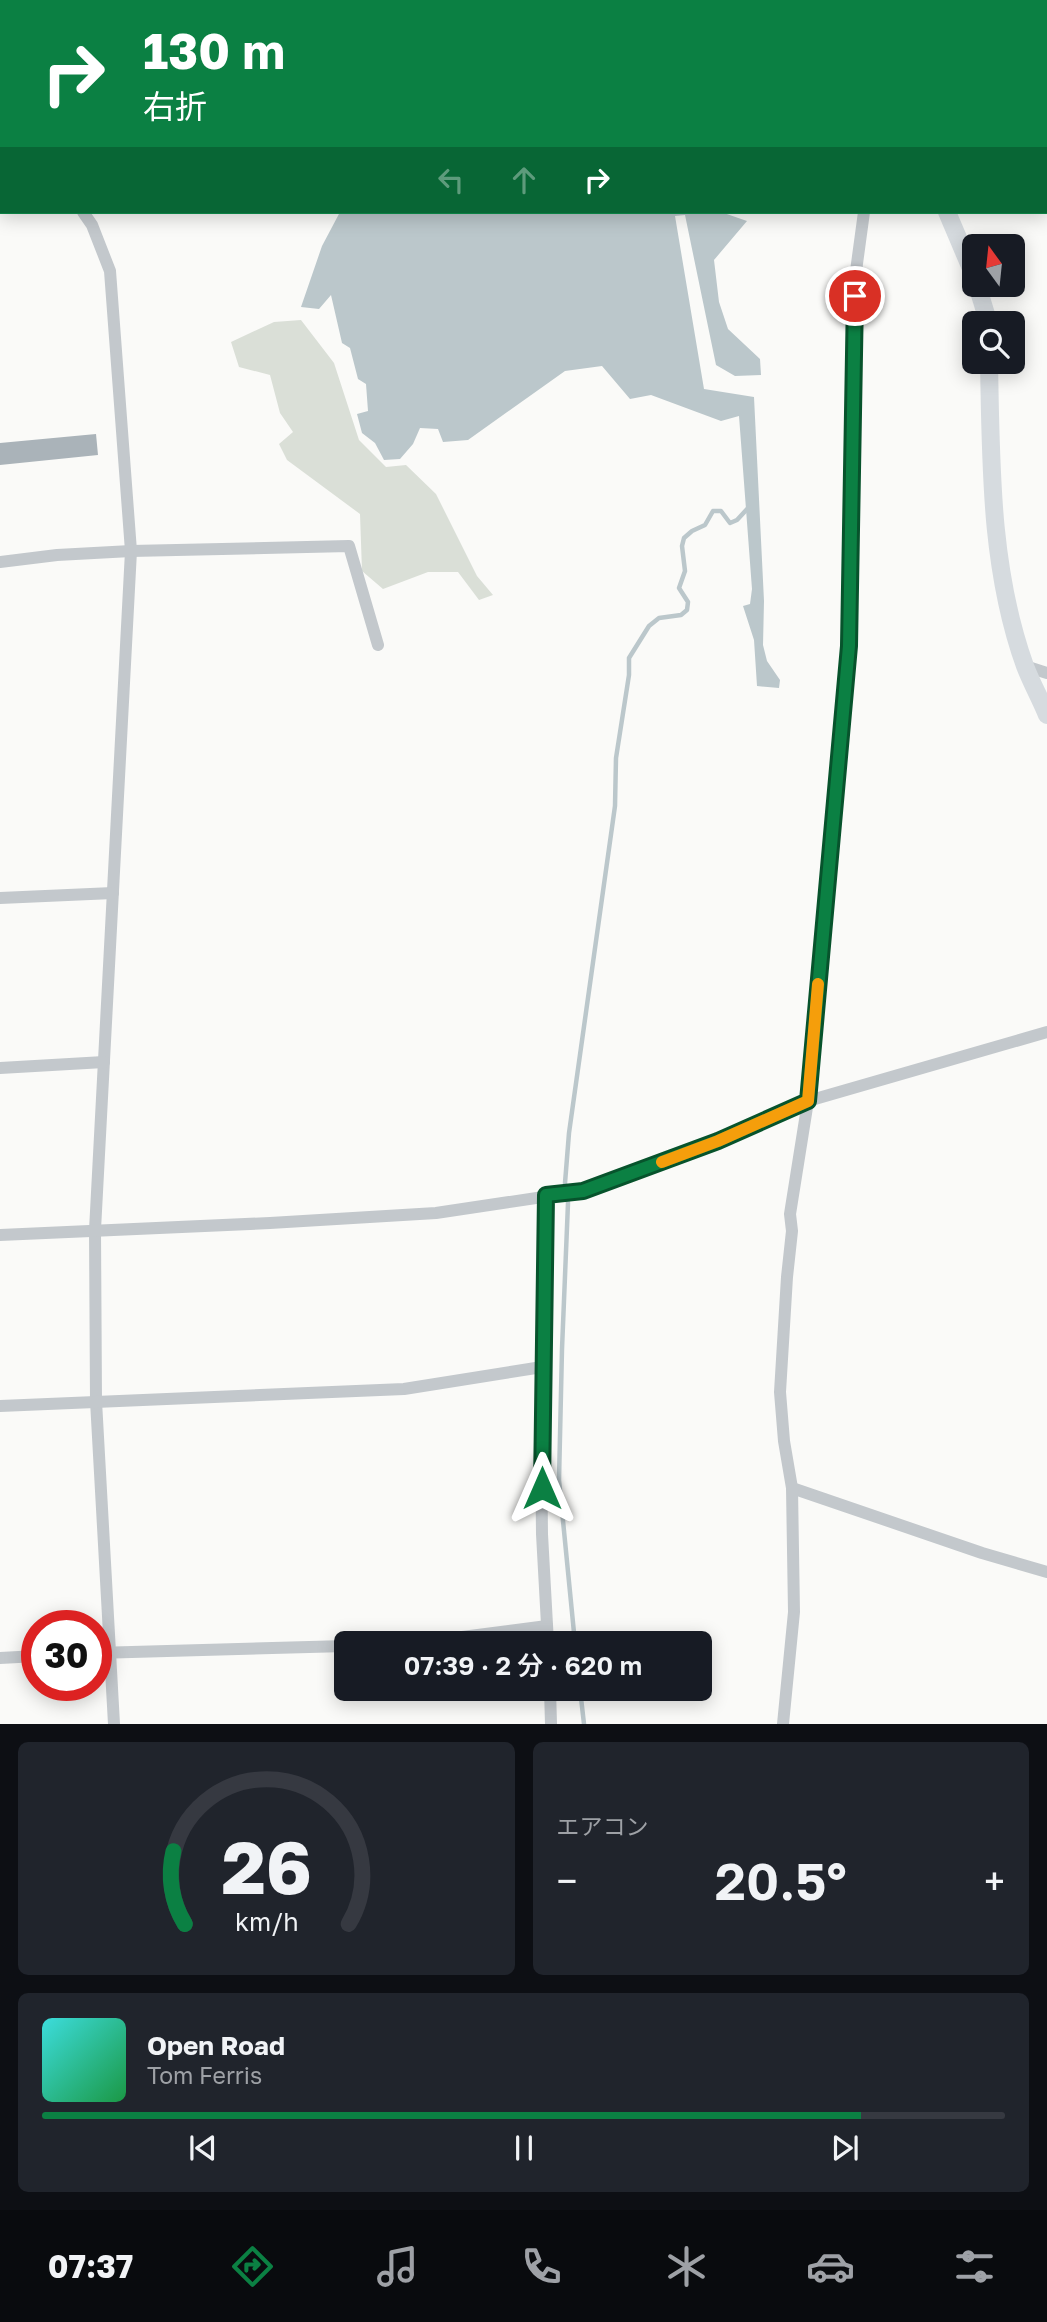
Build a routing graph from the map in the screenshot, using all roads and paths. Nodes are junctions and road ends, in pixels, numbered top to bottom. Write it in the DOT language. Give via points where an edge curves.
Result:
graph roads {
  1 [pos="84,214"];
  2 [pos="864,214"];
  3 [pos="948,214"];
  4 [pos="962,247"];
  5 [pos="989,374"];
  6 [pos="131,551"];
  7 [pos="0,562"];
  8 [pos="378,645"];
  9 [pos="1025,666"];
  10 [pos="1047,673"];
  11 [pos="1047,715"];
  12 [pos="113,893"];
  13 [pos="0,898"];
  14 [pos="1047,1031"];
  15 [pos="104,1062"];
  16 [pos="0,1068"];
  17 [pos="808,1101"];
  18 [pos="551,1195"];
  19 [pos="95,1230"];
  20 [pos="0,1235"];
  21 [pos="542,1367"];
  22 [pos="96,1401"];
  23 [pos="0,1406"];
  24 [pos="792,1489"];
  25 [pos="1047,1572"];
  26 [pos="108,1610"];
  27 [pos="547,1626"];
  28 [pos="508,1631"];
  29 [pos="547,1631"];
  30 [pos="334,1646"];
  31 [pos="112,1652"];
  32 [pos="21,1657"];
  33 [pos="0,1658"];
  34 [pos="112,1676"];
  35 [pos="550,1701"];
  36 [pos="114,1724"];
  37 [pos="551,1724"];
  38 [pos="783,1724"];
  1 -- 6 [label="street" via="110,271"];
  2 -- 17 [label="street" via="856,271 849,646"];
  3 -- 4 [label="main road"];
  5 -- 9 [label="main road" via="992,490 1004,591"];
  6 -- 7 [label="street"];
  6 -- 8 [label="street" via="349,546"];
  6 -- 12 [label="street"];
  9 -- 10 [label="street"];
  9 -- 11 [label="main road"];
  12 -- 13 [label="street"];
  12 -- 15 [label="street"];
  14 -- 17 [label="street"];
  15 -- 16 [label="street"];
  15 -- 19 [label="street"];
  17 -- 18 [label="street" via="718,1141 583,1191"];
  17 -- 24 [label="street" via="790,1214 780,1392"];
  18 -- 19 [label="street" via="436,1213"];
  18 -- 21 [label="street"];
  19 -- 20 [label="street"];
  19 -- 22 [label="street"];
  21 -- 22 [label="street" via="404,1389"];
  21 -- 27 [label="street"];
  22 -- 23 [label="street"];
  22 -- 26 [label="street"];
  24 -- 25 [label="street"];
  24 -- 38 [label="street" via="794,1612"];
  27 -- 28 [label="street"];
  27 -- 29 [label="street"];
  30 -- 31 [label="street"];
  32 -- 33 [label="street"];
  34 -- 36 [label="street"];
  35 -- 37 [label="street"];
}
